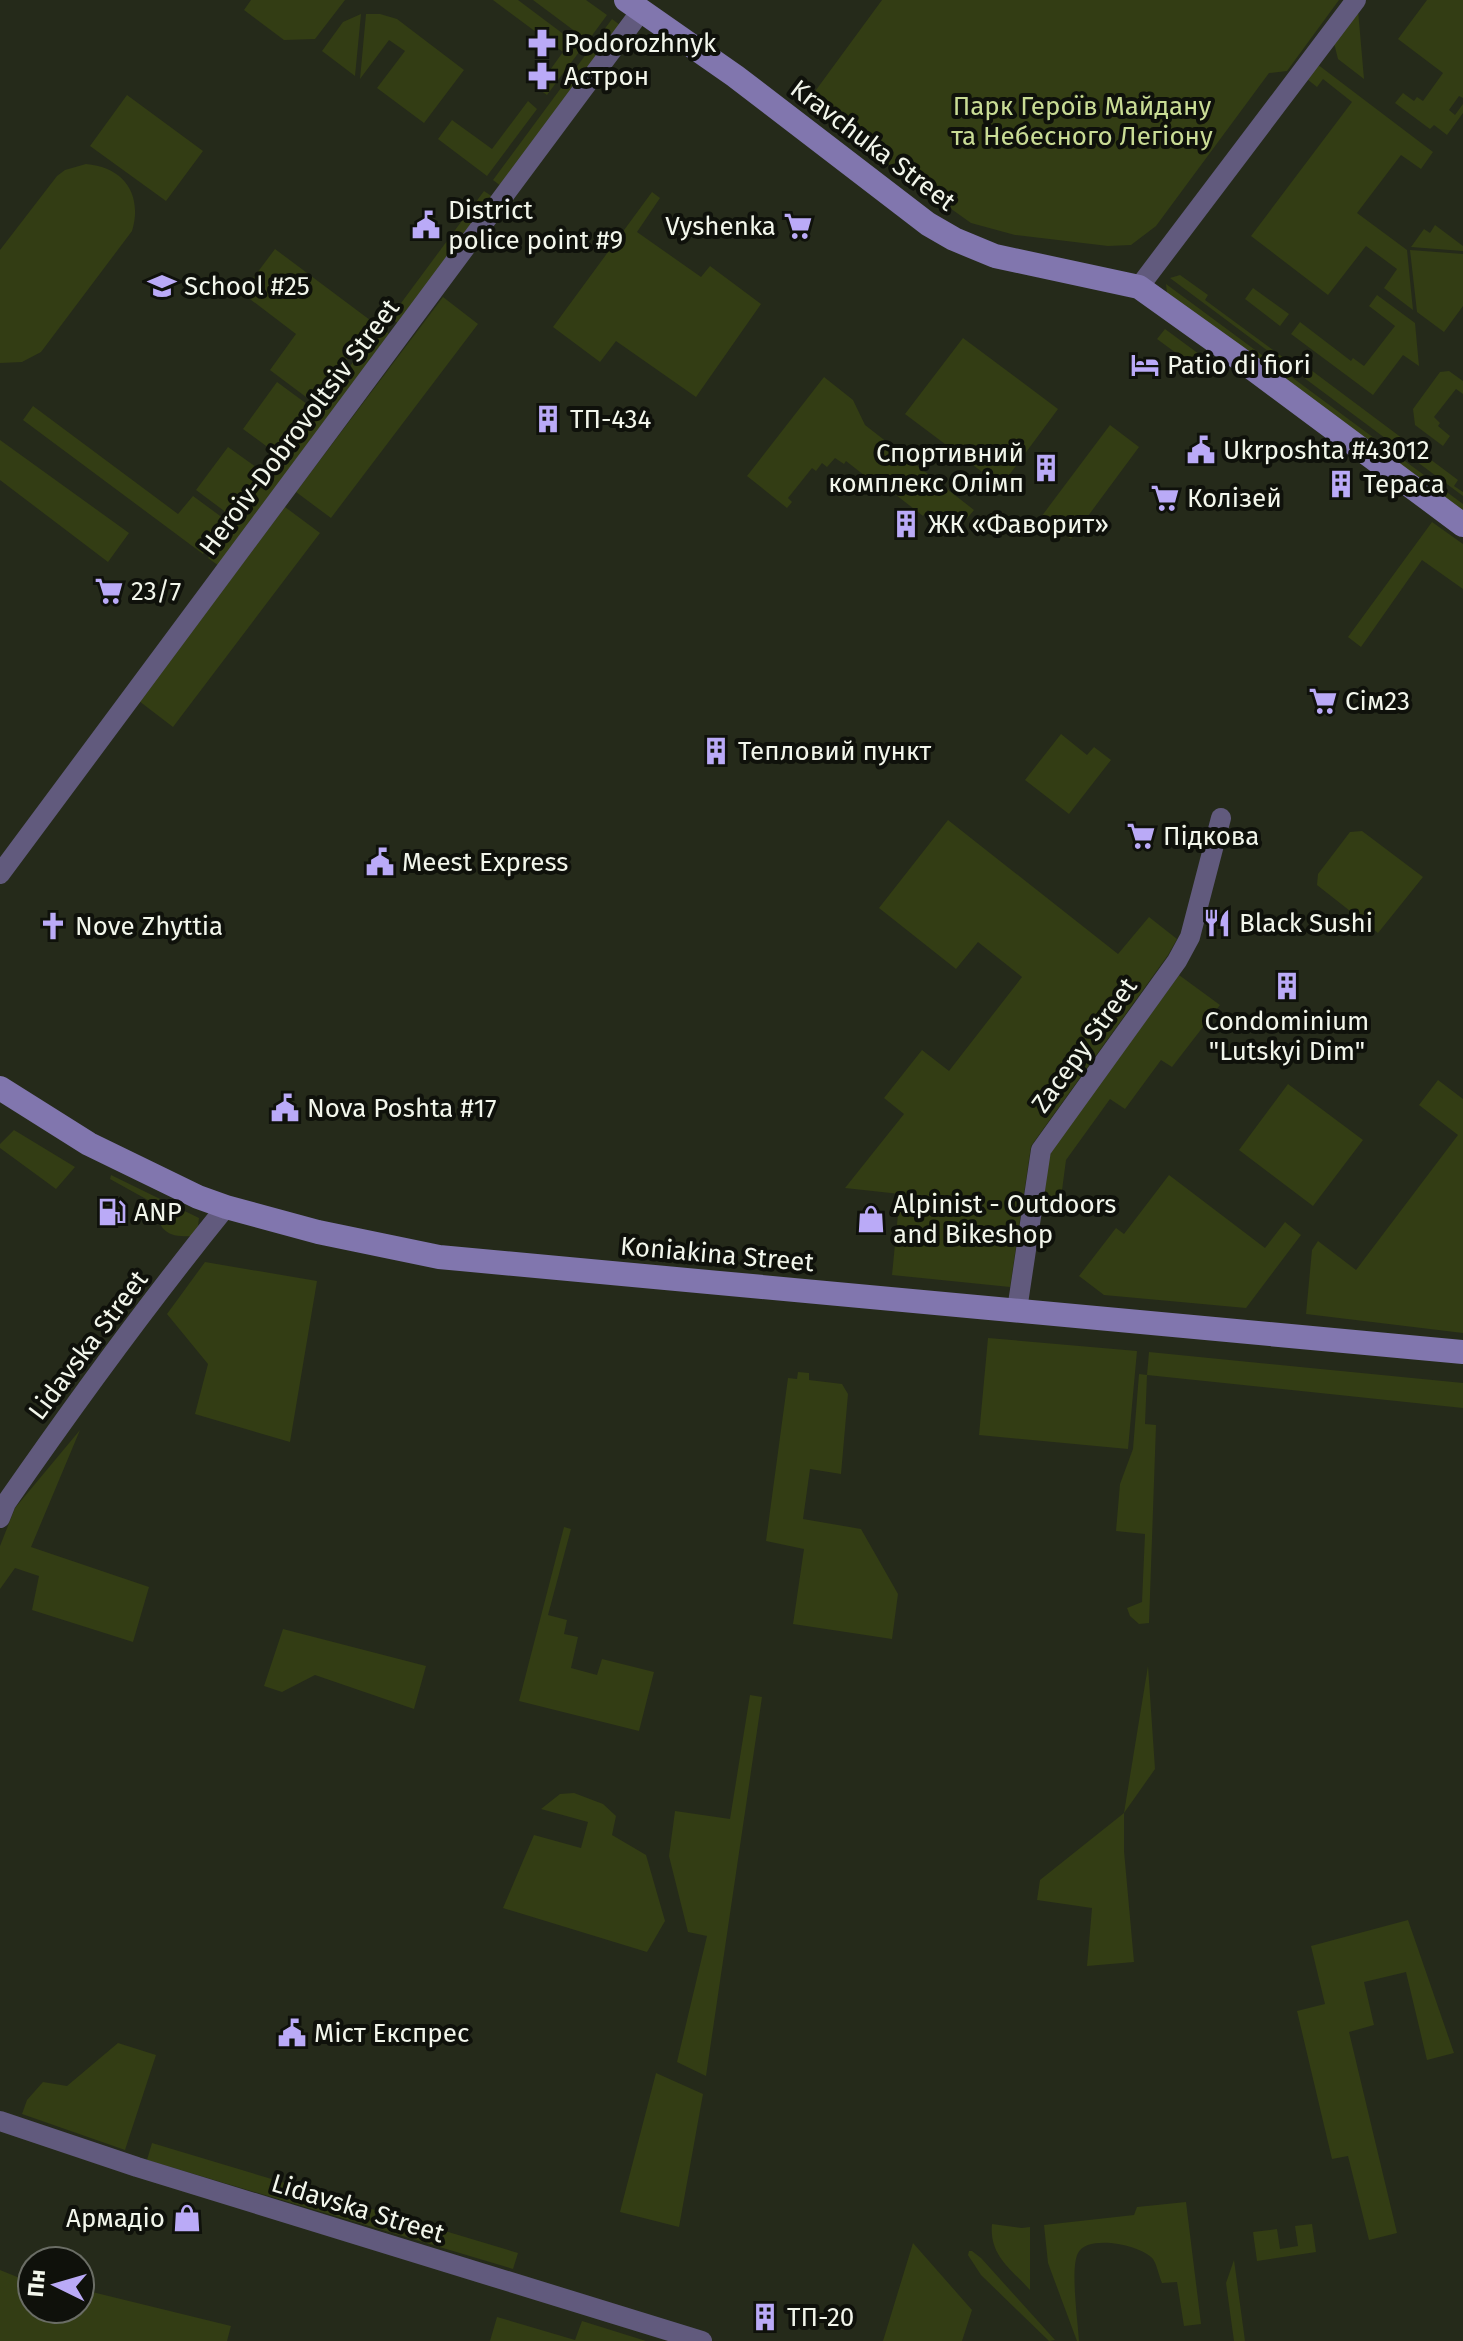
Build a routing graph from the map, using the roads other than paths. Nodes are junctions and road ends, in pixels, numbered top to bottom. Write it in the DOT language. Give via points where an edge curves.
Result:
graph roads {
  1 [pos="1356,0"];
  2 [pos="633,5"];
  3 [pos="1139,287"];
  4 [pos="1463,525"];
  5 [pos="1221,818"];
  6 [pos="0,874"];
  7 [pos="0,1088"];
  8 [pos="226,1207"];
  9 [pos="1017,1310"];
  10 [pos="1463,1352"];
  11 [pos="0,1518"];
  12 [pos="0,2121"];
  13 [pos="702,2341"];
  1 -- 3 [label="street"];
  2 -- 3 [label="main road, Kravchuka Street" via="954,239 995,256"];
  2 -- 6 [label="street, Heroiv-Dobrovoltsiv Street"];
  3 -- 4 [label="main road, Kravchuka Street"];
  5 -- 9 [label="street, Zacepy Street" via="1190,937 1177,961 1041,1150"];
  7 -- 8 [label="main road, Koniakina Street" via="89,1144"];
  8 -- 9 [label="main road, Koniakina Street" via="439,1257"];
  8 -- 11 [label="street, Lidavska Street" via="65,1418"];
  9 -- 10 [label="main road, Koniakina Street"];
  12 -- 13 [label="street, Lidavska Street"];
}
